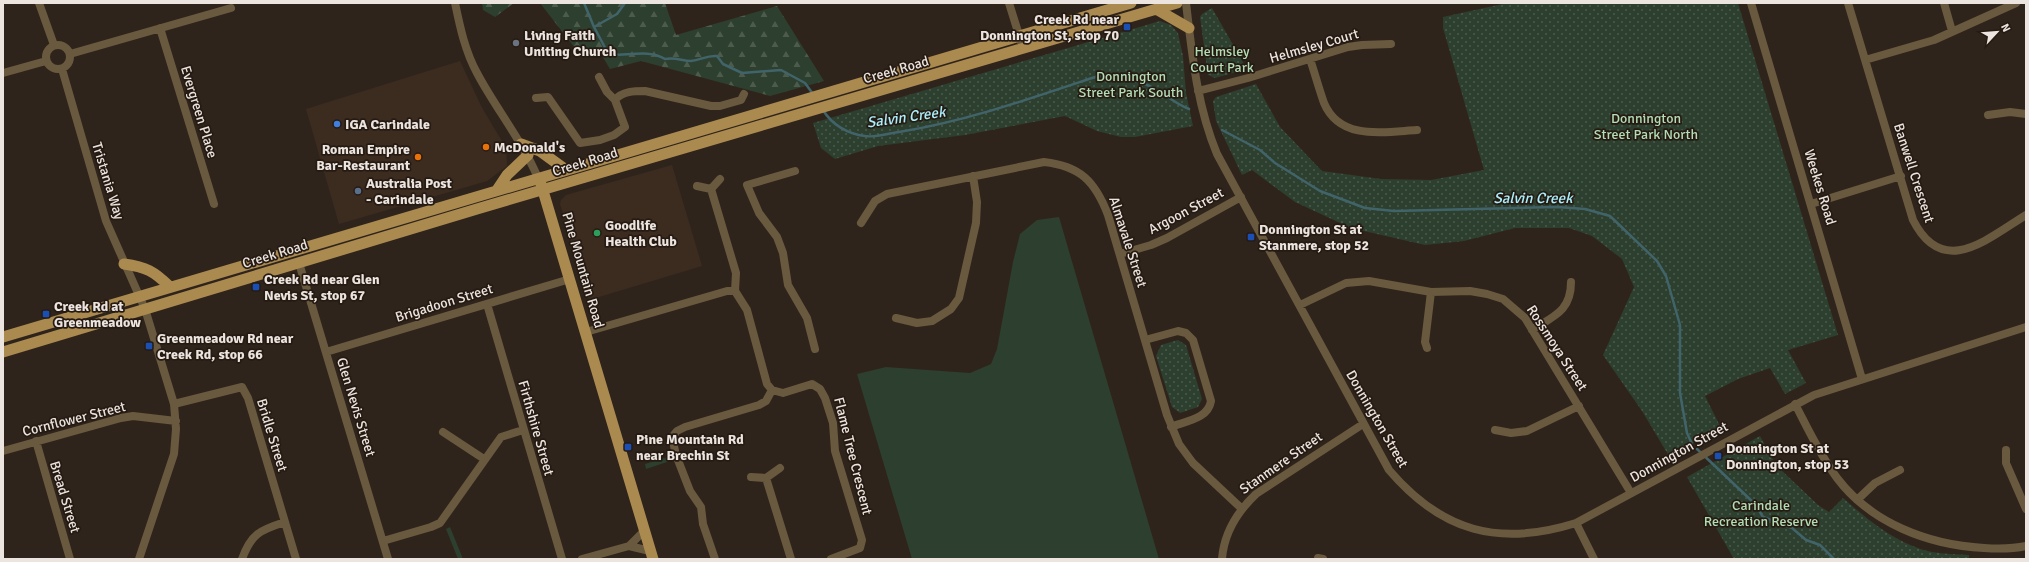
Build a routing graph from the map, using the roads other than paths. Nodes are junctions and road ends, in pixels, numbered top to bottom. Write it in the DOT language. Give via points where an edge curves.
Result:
graph roads {
  1 [pos="39,3"];
  2 [pos="455,3"];
  3 [pos="1009,3"];
  4 [pos="1131,3"];
  5 [pos="1177,3"];
  6 [pos="1186,3"];
  7 [pos="1751,3"];
  8 [pos="1848,3"];
  9 [pos="1944,3"];
  10 [pos="2016,3"];
  11 [pos="231,8"];
  12 [pos="1156,9"];
  13 [pos="160,28"];
  14 [pos="1189,28"];
  15 [pos="1952,31"];
  16 [pos="1019,36"];
  17 [pos="1391,44"];
  18 [pos="54,45"];
  19 [pos="1022,48"];
  20 [pos="70,54"];
  21 [pos="1310,59"];
  22 [pos="1865,60"];
  23 [pos="46,61"];
  24 [pos="62,69"];
  25 [pos="3,73"];
  26 [pos="599,77"];
  27 [pos="1198,91"];
  28 [pos="744,94"];
  29 [pos="536,98"];
  30 [pos="615,100"];
  31 [pos="2026,114"];
  32 [pos="1988,115"];
  33 [pos="1417,130"];
  34 [pos="521,144"];
  35 [pos="528,155"];
  36 [pos="566,170"];
  37 [pos="794,171"];
  38 [pos="973,176"];
  39 [pos="1900,176"];
  40 [pos="538,178"];
  41 [pos="720,179"];
  42 [pos="697,186"];
  43 [pos="711,189"];
  44 [pos="497,190"];
  45 [pos="543,190"];
  46 [pos="1241,197"];
  47 [pos="214,204"];
  48 [pos="1811,204"];
  49 [pos="2026,215"];
  50 [pos="861,222"];
  51 [pos="1120,254"];
  52 [pos="299,263"];
  53 [pos="124,264"];
  54 [pos="570,279"];
  55 [pos="1571,282"];
  56 [pos="170,287"];
  57 [pos="734,291"];
  58 [pos="1431,292"];
  59 [pos="140,296"];
  60 [pos="486,304"];
  61 [pos="1300,305"];
  62 [pos="145,309"];
  63 [pos="896,318"];
  64 [pos="2026,328"];
  65 [pos="1532,330"];
  66 [pos="586,332"];
  67 [pos="3,337"];
  68 [pos="1145,340"];
  69 [pos="1427,348"];
  70 [pos="815,349"];
  71 [pos="3,352"];
  72 [pos="326,352"];
  73 [pos="1862,379"];
  74 [pos="772,390"];
  75 [pos="174,404"];
  76 [pos="1795,404"];
  77 [pos="1578,406"];
  78 [pos="176,421"];
  79 [pos="1363,424"];
  80 [pos="1171,427"];
  81 [pos="523,430"];
  82 [pos="1495,430"];
  83 [pos="443,432"];
  84 [pos="36,441"];
  85 [pos="2006,450"];
  86 [pos="3,451"];
  87 [pos="484,459"];
  88 [pos="780,468"];
  89 [pos="1900,470"];
  90 [pos="750,477"];
  91 [pos="766,478"];
  92 [pos="1631,493"];
  93 [pos="1857,500"];
  94 [pos="1241,508"];
  95 [pos="2026,509"];
  96 [pos="285,522"];
  97 [pos="1576,523"];
  98 [pos="644,531"];
  99 [pos="383,541"];
  100 [pos="629,546"];
  101 [pos="2026,546"];
  102 [pos="652,555"];
  103 [pos="70,559"];
  104 [pos="139,559"];
  105 [pos="242,559"];
  106 [pos="296,559"];
  107 [pos="388,559"];
  108 [pos="562,559"];
  109 [pos="582,559"];
  110 [pos="715,559"];
  111 [pos="791,559"];
  112 [pos="831,559"];
  113 [pos="1222,559"];
  114 [pos="1594,559"];
  1 -- 18 [label="street"];
  2 -- 34 [label="street, Pine Mountain Road" via="465,44 477,73"];
  3 -- 16 [label="street"];
  4 -- 16 [label="main road, Creek Road"];
  5 -- 12 [label="main road, Creek Road"];
  6 -- 14 [label="street, Donnington Street"];
  7 -- 48 [label="street, Weekes Road"];
  8 -- 22 [label="street, Banwell Crescent"];
  9 -- 15 [label="street"];
  10 -- 15 [label="street"];
  11 -- 13 [label="street"];
  12 -- 14 [label="main road"];
  12 -- 19 [label="main road, Creek Road"];
  13 -- 20 [label="street"];
  13 -- 47 [label="street, Evergreen Place"];
  14 -- 27 [label="street, Donnington Street"];
  15 -- 22 [label="street" via="1934,40"];
  16 -- 19 [label="street"];
  16 -- 36 [label="main road, Creek Road"];
  17 -- 21 [label="street, Helmsley Court" via="1362,44"];
  18 -- 20 [label="street" via="64,46"];
  18 -- 23 [label="street" via="47,51"];
  19 -- 45 [label="main road, Creek Road"];
  20 -- 24 [label="street" via="69,63"];
  21 -- 27 [label="street, Helmsley Court"];
  21 -- 33 [label="street" via="1325,104 1334,118 1345,126 1369,133"];
  22 -- 39 [label="street, Banwell Crescent"];
  23 -- 24 [label="street" via="52,68"];
  23 -- 25 [label="street"];
  24 -- 53 [label="street, Tristania Way" via="106,221"];
  26 -- 30 [label="street"];
  27 -- 46 [label="street, Donnington Street" via="1212,142"];
  28 -- 30 [label="street" via="741,100 720,106 645,91 634,91"];
  29 -- 30 [label="street" via="548,97 577,139 587,143 614,135 625,127"];
  31 -- 32 [label="street" via="2010,112"];
  34 -- 35 [label="street, Pine Mountain Road"];
  34 -- 36 [label="main road" via="540,151"];
  35 -- 40 [label="street, Pine Mountain Road"];
  35 -- 44 [label="main road" via="507,175"];
  36 -- 40 [label="main road, Creek Road"];
  37 -- 70 [label="street" via="747,185 759,213 777,237 788,285 807,318"];
  38 -- 50 [label="street, Almavale Street" via="887,194 875,201"];
  38 -- 51 [label="street, Almavale Street" via="1044,162 1063,164 1079,172 1092,184 1101,198"];
  38 -- 63 [label="street" via="977,202 976,223 959,298 951,309 932,321 918,323"];
  39 -- 48 [label="street"];
  39 -- 49 [label="street, Banwell Crescent" via="1920,235 1934,246 1947,251 1962,251 1975,246"];
  40 -- 44 [label="main road, Creek Road"];
  40 -- 45 [label="main road, Pine Mountain Road"];
  41 -- 43 [label="street"];
  42 -- 43 [label="street"];
  43 -- 57 [label="street" via="736,273"];
  44 -- 56 [label="main road, Creek Road"];
  45 -- 52 [label="main road, Creek Road"];
  45 -- 54 [label="main road, Pine Mountain Road"];
  46 -- 51 [label="street, Argoon Street" via="1167,238"];
  46 -- 61 [label="street, Donnington Street"];
  48 -- 73 [label="street, Weekes Road"];
  51 -- 68 [label="street, Almavale Street"];
  52 -- 62 [label="main road, Creek Road"];
  52 -- 72 [label="street, Glen Nevis Street"];
  53 -- 56 [label="main road" via="143,266"];
  53 -- 59 [label="street, Tristania Way"];
  54 -- 60 [label="street, Brigadoon Street"];
  54 -- 66 [label="main road, Pine Mountain Road"];
  55 -- 65 [label="street" via="1571,294 1567,305"];
  56 -- 59 [label="main road, Creek Road"];
  57 -- 66 [label="street"];
  57 -- 74 [label="street" via="747,310 767,384"];
  58 -- 61 [label="street, Rossmoya Street" via="1357,281 1332,288"];
  58 -- 65 [label="street, Rossmoya Street" via="1470,291 1503,299 1520,314"];
  58 -- 69 [label="street" via="1424,342"];
  59 -- 62 [label="street, Tristania Way"];
  59 -- 67 [label="main road, Creek Road"];
  60 -- 72 [label="street, Brigadoon Street"];
  60 -- 81 [label="street, Firthshire Street"];
  61 -- 79 [label="street, Donnington Street"];
  62 -- 71 [label="main road, Creek Road"];
  62 -- 75 [label="street, Tristania Way"];
  64 -- 73 [label="street, Donnington Street"];
  65 -- 77 [label="street, Rossmoya Street"];
  66 -- 98 [label="main road, Pine Mountain Road"];
  68 -- 80 [label="street, Almavale Street"];
  68 -- 80 [label="street" via="1178,331 1186,333 1194,340 1211,401 1210,408 1205,414"];
  72 -- 99 [label="street, Glen Nevis Street"];
  73 -- 76 [label="street, Donnington Street"];
  74 -- 110 [label="street" via="766,401 759,406 685,426 672,437 690,491 701,507 703,524"];
  74 -- 112 [label="street, Flame Tree Crescent" via="783,393 812,384 820,389 825,398 833,423 835,451 862,540 860,548"];
  75 -- 78 [label="street, Tristania Way"];
  75 -- 96 [label="street, Bridle Street" via="242,387 248,398"];
  76 -- 92 [label="street, Donnington Street"];
  76 -- 93 [label="street" via="1827,463"];
  77 -- 82 [label="street" via="1527,431 1511,433"];
  77 -- 92 [label="street, Rossmoya Street"];
  78 -- 84 [label="street, Cornflower Street" via="127,417"];
  78 -- 104 [label="street, Tristania Way" via="174,454"];
  79 -- 94 [label="street, Stanmere Street" via="1256,494"];
  79 -- 97 [label="street, Donnington Street" via="1389,470 1423,504 1444,517 1479,531 1523,535"];
  80 -- 94 [label="street, Almavale Street" via="1179,444 1193,463"];
  81 -- 87 [label="street" via="501,437"];
  81 -- 108 [label="street, Firthshire Street"];
  83 -- 87 [label="street"];
  84 -- 86 [label="street, Cornflower Street"];
  84 -- 103 [label="street, Bread Street"];
  85 -- 95 [label="street" via="2006,463"];
  87 -- 99 [label="street" via="440,523"];
  88 -- 91 [label="street"];
  89 -- 93 [label="street" via="1875,483"];
  90 -- 91 [label="street"];
  91 -- 111 [label="street"];
  92 -- 97 [label="street, Donnington Street"];
  93 -- 101 [label="street" via="1891,524 1931,539 1970,547 2005,549"];
  94 -- 113 [label="street, Stanmere Street" via="1229,531"];
  96 -- 105 [label="street" via="264,529 253,536"];
  96 -- 106 [label="street, Bridle Street"];
  97 -- 114 [label="street"];
  98 -- 100 [label="street"];
  98 -- 102 [label="main road, Pine Mountain Road"];
  99 -- 107 [label="street, Glen Nevis Street"];
  100 -- 102 [label="street"];
  100 -- 109 [label="street"];
}
